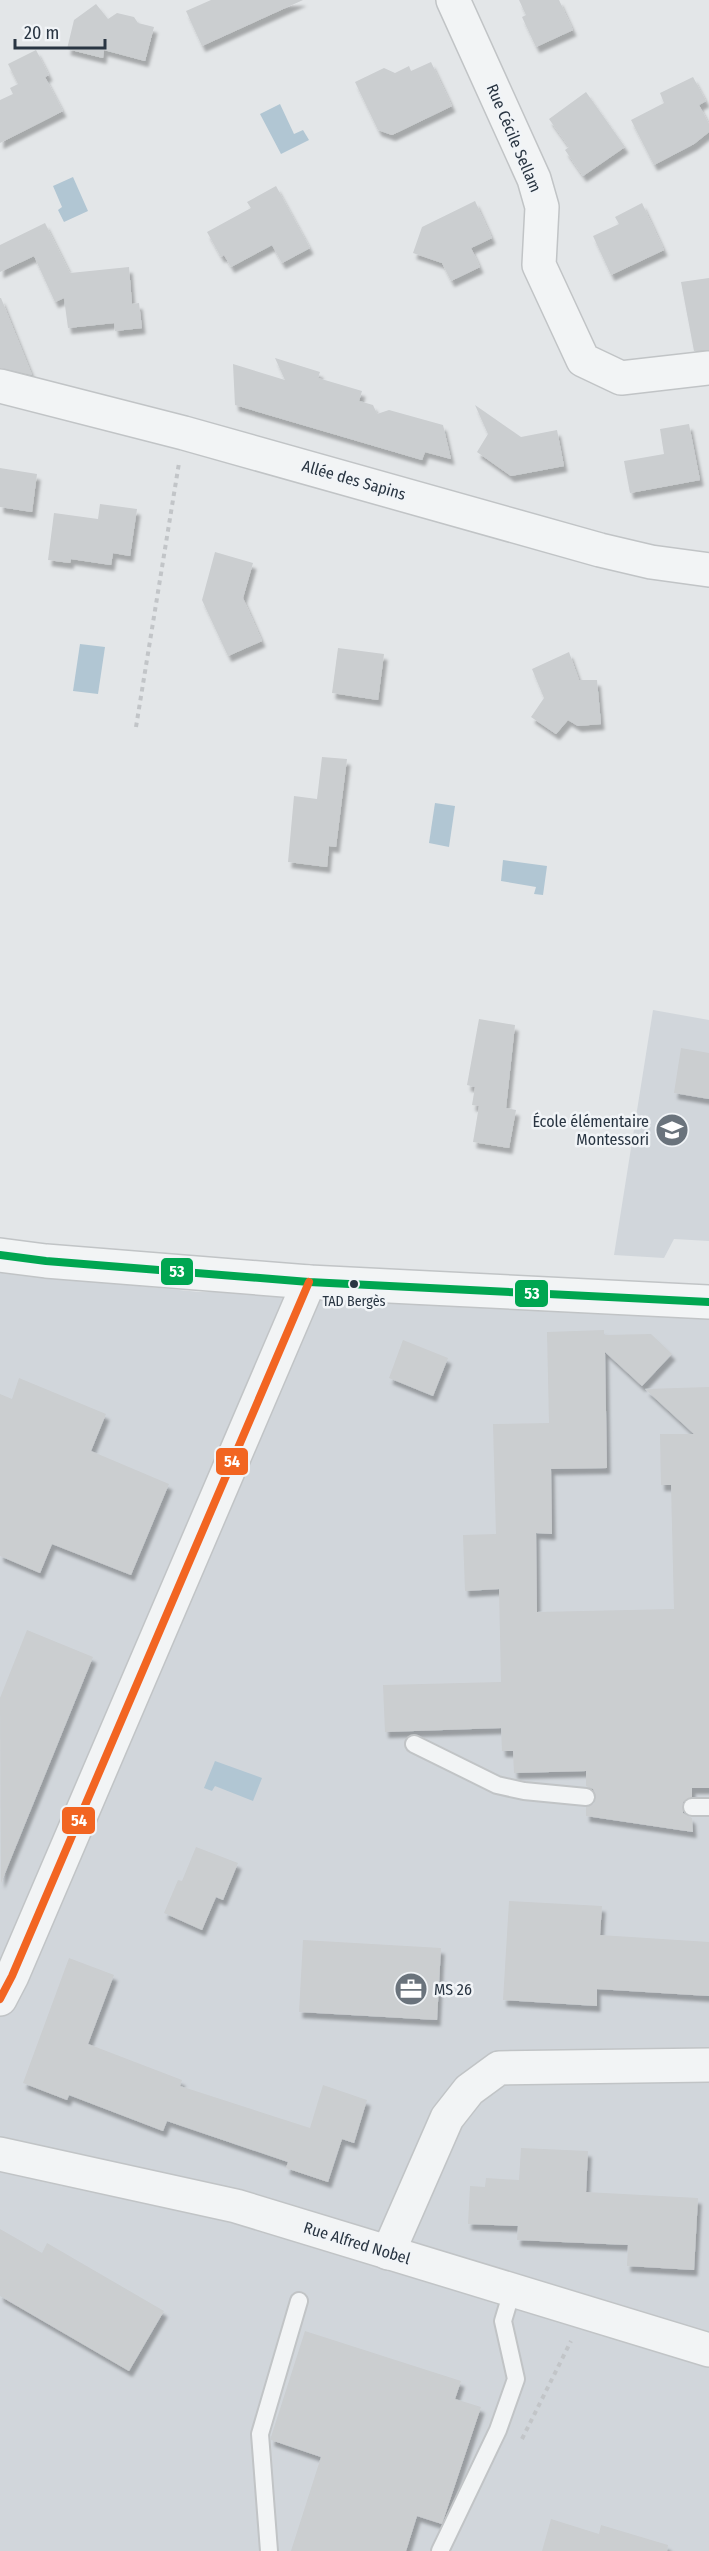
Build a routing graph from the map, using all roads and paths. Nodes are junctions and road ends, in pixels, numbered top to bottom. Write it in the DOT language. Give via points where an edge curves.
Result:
graph roads {
  1 [pos="453,0"];
  2 [pos="709,368"];
  3 [pos="0,386"];
  4 [pos="184,433"];
  5 [pos="709,570"];
  6 [pos="136,727"];
  7 [pos="0,1255"];
  8 [pos="309,1282"];
  9 [pos="709,1302"];
  10 [pos="414,1744"];
  11 [pos="586,1797"];
  12 [pos="0,1999"];
  13 [pos="709,2065"];
  14 [pos="0,2154"];
  15 [pos="388,2253"];
  16 [pos="512,2291"];
  17 [pos="299,2301"];
  18 [pos="585,2313"];
  19 [pos="709,2350"];
  20 [pos="518,2448"];
  21 [pos="269,2551"];
  22 [pos="440,2551"];
  1 -- 2 [label="street, Rue Cécile Sellam" via="534,178 542,207 539,265 583,360 621,378"];
  3 -- 4 [label="street, Allée des Sapins"];
  4 -- 5 [label="street, Allée des Sapins" via="600,550"];
  4 -- 6 [label="path"];
  7 -- 8 [label="street"];
  8 -- 9 [label="street"];
  8 -- 12 [label="street"];
  10 -- 11 [label="lane" via="497,1785"];
  13 -- 15 [label="street" via="499,2068 469,2090 447,2118"];
  14 -- 15 [label="street, Rue Alfred Nobel" via="236,2206"];
  15 -- 16 [label="street, Rue Alfred Nobel"];
  16 -- 18 [label="street, Rue Alfred Nobel"];
  16 -- 22 [label="lane" via="503,2321 516,2379 498,2430"];
  17 -- 21 [label="lane" via="260,2434"];
  18 -- 19 [label="street, Rue Alfred Nobel"];
  18 -- 20 [label="path"];
}
